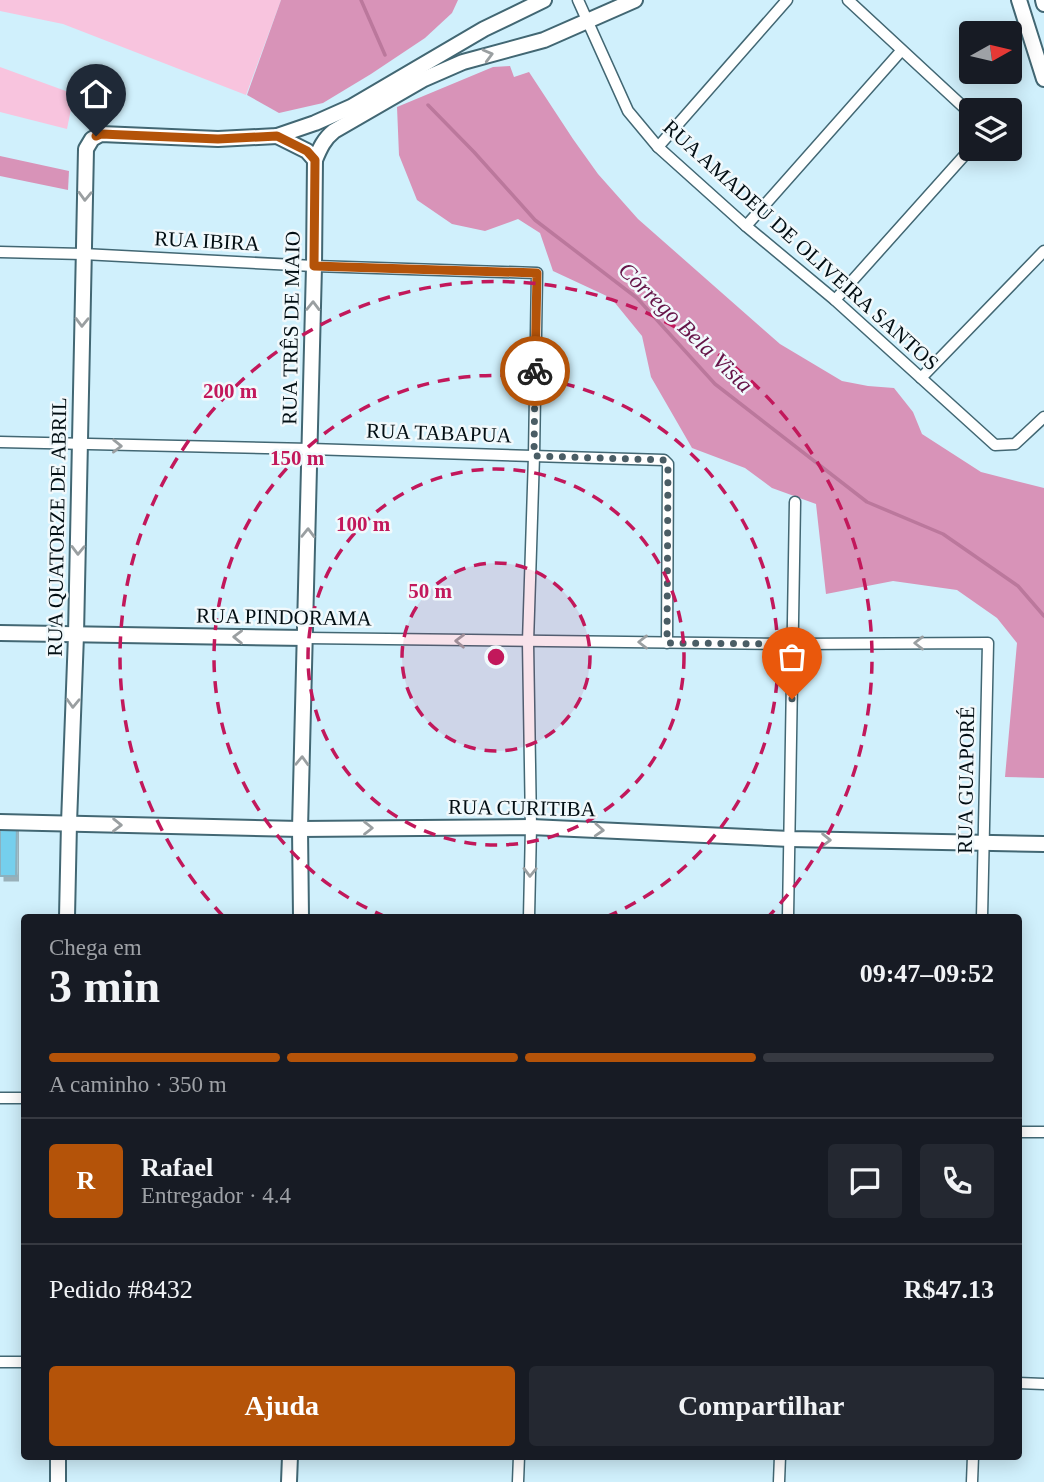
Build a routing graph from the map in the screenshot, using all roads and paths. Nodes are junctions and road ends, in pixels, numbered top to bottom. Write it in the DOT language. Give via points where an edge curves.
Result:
graph roads {
  1 [pos="544,0"];
  2 [pos="578,0"];
  3 [pos="635,0"];
  4 [pos="787,0"];
  5 [pos="848,0"];
  6 [pos="1019,0"];
  7 [pos="587,22"];
  8 [pos="901,51"];
  9 [pos="1044,79"];
  10 [pos="959,103"];
  11 [pos="277,136"];
  12 [pos="658,147"];
  13 [pos="315,160"];
  14 [pos="959,161"];
  15 [pos="746,226"];
  16 [pos="1044,251"];
  17 [pos="0,252"];
  18 [pos="83,254"];
  19 [pos="314,266"];
  20 [pos="835,300"];
  21 [pos="921,378"];
  22 [pos="1044,417"];
  23 [pos="0,442"];
  24 [pos="80,445"];
  25 [pos="310,449"];
  26 [pos="534,456"];
  27 [pos="795,502"];
  28 [pos="0,633"];
  29 [pos="76,635"];
  30 [pos="306,638"];
  31 [pos="528,642"];
  32 [pos="667,643"];
  33 [pos="988,643"];
  34 [pos="792,644"];
  35 [pos="0,822"];
  36 [pos="68,823"];
  37 [pos="531,827"];
  38 [pos="300,829"];
  39 [pos="790,839"];
  40 [pos="984,844"];
  41 [pos="1044,844"];
  42 [pos="67,914"];
  43 [pos="301,914"];
  44 [pos="529,914"];
  45 [pos="788,914"];
  46 [pos="982,914"];
  47 [pos="0,1098"];
  48 [pos="21,1098"];
  49 [pos="1022,1132"];
  50 [pos="1044,1132"];
  51 [pos="0,1362"];
  52 [pos="21,1362"];
  53 [pos="1022,1384"];
  54 [pos="1044,1384"];
  55 [pos="58,1460"];
  56 [pos="290,1460"];
  57 [pos="519,1460"];
  58 [pos="780,1460"];
  59 [pos="973,1460"];
  60 [pos="58,1482"];
  61 [pos="289,1482"];
  62 [pos="518,1482"];
  63 [pos="779,1482"];
  64 [pos="972,1482"];
  1 -- 11 [label="street" via="484,29 351,107"];
  2 -- 7 [label="street, RUA AMADEU DE OLIVEIRA SANTOS"];
  3 -- 7 [label="street"];
  4 -- 12 [label="street"];
  5 -- 8 [label="street"];
  6 -- 9 [label="street"];
  7 -- 12 [label="street, RUA AMADEU DE OLIVEIRA SANTOS" via="628,111"];
  13 -- 7 [label="street, one-way" via="327,136 424,79"];
  8 -- 10 [label="street"];
  8 -- 15 [label="street"];
  11 -- 13 [label="street"];
  11 -- 18 [label="street, RUA QUATORZE DE ABRIL, one-way" via="218,139 101,134 92,139 86,149"];
  12 -- 15 [label="street, RUA AMADEU DE OLIVEIRA SANTOS"];
  13 -- 19 [label="street, RUA TRÊS DE MAIO"];
  14 -- 20 [label="street"];
  15 -- 20 [label="street, RUA AMADEU DE OLIVEIRA SANTOS"];
  16 -- 21 [label="street"];
  17 -- 18 [label="street, RUA IBIRA"];
  18 -- 19 [label="street, RUA IBIRA"];
  18 -- 24 [label="street, RUA QUATORZE DE ABRIL, one-way"];
  25 -- 19 [label="street, RUA TRÊS DE MAIO, one-way"];
  19 -- 26 [label="street, RUA IBIRA" via="537,273"];
  20 -- 21 [label="street, RUA AMADEU DE OLIVEIRA SANTOS"];
  21 -- 22 [label="street, RUA AMADEU DE OLIVEIRA SANTOS" via="995,445 1015,444"];
  23 -- 24 [label="street, RUA TABAPUA"];
  24 -- 25 [label="street, RUA TABAPUA, one-way"];
  24 -- 29 [label="street, RUA QUATORZE DE ABRIL, one-way"];
  25 -- 26 [label="street, RUA TABAPUA"];
  30 -- 25 [label="street, RUA TRÊS DE MAIO, one-way"];
  26 -- 31 [label="street"];
  26 -- 32 [label="street, RUA TABAPUA" via="666,461"];
  27 -- 34 [label="street"];
  28 -- 29 [label="street, RUA PINDORAMA"];
  30 -- 29 [label="street, RUA PINDORAMA, one-way"];
  29 -- 36 [label="street, RUA QUATORZE DE ABRIL, one-way"];
  31 -- 30 [label="street, RUA PINDORAMA, one-way"];
  38 -- 30 [label="street, RUA TRÊS DE MAIO, one-way"];
  32 -- 31 [label="street, RUA PINDORAMA, one-way"];
  31 -- 37 [label="street"];
  32 -- 34 [label="street, RUA PINDORAMA"];
  33 -- 34 [label="street, RUA PINDORAMA, one-way"];
  33 -- 40 [label="street, RUA GUAPORÉ"];
  34 -- 39 [label="street"];
  35 -- 36 [label="street, RUA CURITIBA"];
  36 -- 38 [label="street, RUA CURITIBA, one-way"];
  36 -- 42 [label="street, RUA QUATORZE DE ABRIL"];
  38 -- 37 [label="street, RUA CURITIBA, one-way"];
  37 -- 39 [label="street, RUA CURITIBA, one-way"];
  37 -- 44 [label="street, one-way"];
  38 -- 43 [label="street, RUA TRÊS DE MAIO"];
  39 -- 40 [label="street, RUA CURITIBA, one-way"];
  39 -- 45 [label="street"];
  40 -- 41 [label="street, RUA CURITIBA"];
  40 -- 46 [label="street, RUA GUAPORÉ"];
  47 -- 48 [label="street"];
  49 -- 50 [label="street"];
  51 -- 52 [label="street"];
  53 -- 54 [label="street"];
  55 -- 60 [label="street"];
  56 -- 61 [label="street"];
  57 -- 62 [label="street"];
  58 -- 63 [label="street"];
  59 -- 64 [label="street"];
}
